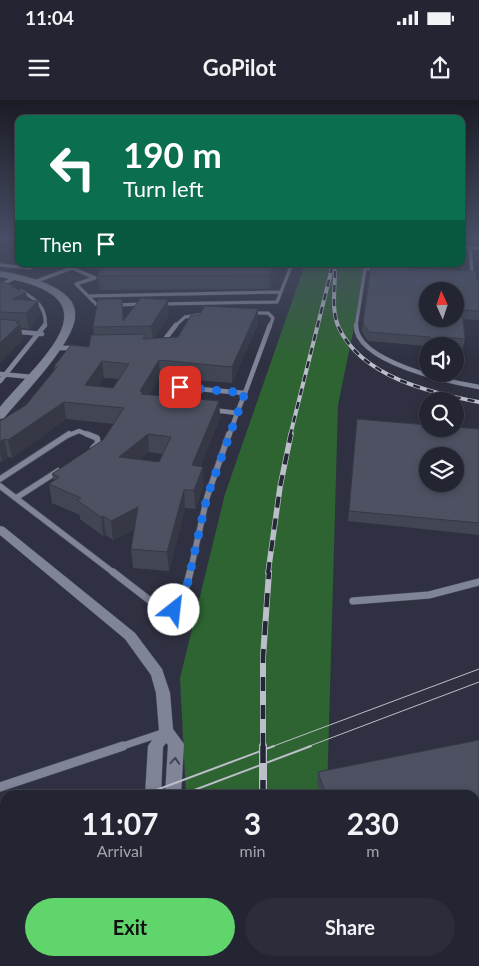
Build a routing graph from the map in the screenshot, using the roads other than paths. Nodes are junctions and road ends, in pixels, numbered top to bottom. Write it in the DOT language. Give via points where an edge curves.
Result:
graph roads {
  1 [pos="12,279"];
  2 [pos="25,279"];
  3 [pos="41,279"];
  4 [pos="90,279"];
  5 [pos="286,279"];
  6 [pos="363,279"];
  7 [pos="34,282"];
  8 [pos="0,285"];
  9 [pos="9,287"];
  10 [pos="18,290"];
  11 [pos="282,292"];
  12 [pos="88,296"];
  13 [pos="147,304"];
  14 [pos="157,304"];
  15 [pos="244,313"];
  16 [pos="216,314"];
  17 [pos="0,330"];
  18 [pos="42,334"];
  19 [pos="158,345"];
  20 [pos="56,348"];
  21 [pos="81,348"];
  22 [pos="0,374"];
  23 [pos="8,375"];
  24 [pos="32,378"];
  25 [pos="0,382"];
  26 [pos="479,386"];
  27 [pos="245,393"];
  28 [pos="169,405"];
  29 [pos="208,409"];
  30 [pos="237,413"];
  31 [pos="0,414"];
  32 [pos="88,451"];
  33 [pos="64,467"];
  34 [pos="0,480"];
  35 [pos="0,486"];
  36 [pos="16,498"];
  37 [pos="0,529"];
  38 [pos="479,582"];
  39 [pos="353,601"];
  40 [pos="166,731"];
  41 [pos="0,787"];
  42 [pos="153,790"];
  43 [pos="173,790"];
  1 -- 8 [label="lane"];
  2 -- 7 [label="street"];
  3 -- 7 [label="lane"];
  4 -- 12 [label="lane" via="76,284"];
  5 -- 11 [label="lane"];
  6 -- 26 [label="lane" via="355,331 361,342 382,357 421,374"];
  7 -- 20 [label="street" via="60,296 70,312 68,331"];
  8 -- 9 [label="lane"];
  10 -- 18 [label="lane" via="38,301 45,310 47,318"];
  11 -- 12 [label="lane"];
  11 -- 14 [label="lane" via="277,302"];
  12 -- 13 [label="lane" via="97,305"];
  15 -- 27 [label="lane" via="268,313 273,318"];
  16 -- 19 [label="lane" via="179,318 164,342"];
  17 -- 18 [label="lane"];
  18 -- 23 [label="lane"];
  20 -- 21 [label="lane"];
  20 -- 24 [label="street"];
  22 -- 23 [label="lane"];
  23 -- 24 [label="lane"];
  23 -- 25 [label="lane"];
  24 -- 31 [label="street"];
  27 -- 28 [label="lane" via="175,387 170,389 164,401"];
  27 -- 30 [label="lane"];
  29 -- 30 [label="lane"];
  30 -- 36 [label="lane" via="207,497 185,595 182,604 174,610 157,606"];
  32 -- 34 [label="lane" via="96,446 97,438 79,431 72,432"];
  33 -- 36 [label="lane"];
  35 -- 36 [label="lane"];
  37 -- 40 [label="street" via="130,636 157,673 163,693"];
  38 -- 39 [label="lane" via="429,595"];
  40 -- 41 [label="lane"];
  40 -- 42 [label="street" via="156,746"];
  43 -- 40 [label="street, one-way" via="176,744"];
}
